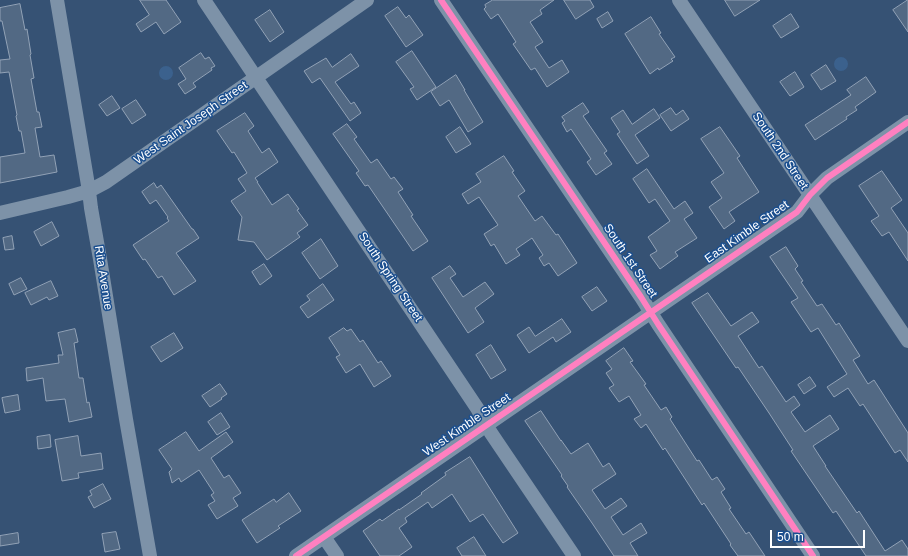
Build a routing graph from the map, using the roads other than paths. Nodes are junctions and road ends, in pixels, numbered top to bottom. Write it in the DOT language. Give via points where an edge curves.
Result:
graph roads {
  1 [pos="56,0"];
  2 [pos="204,0"];
  3 [pos="367,0"];
  4 [pos="440,0"];
  5 [pos="679,0"];
  6 [pos="256,77"];
  7 [pos="908,122"];
  8 [pos="89,191"];
  9 [pos="810,195"];
  10 [pos="0,212"];
  11 [pos="650,312"];
  12 [pos="908,341"];
  13 [pos="487,425"];
  14 [pos="324,537"];
  15 [pos="150,556"];
  16 [pos="296,556"];
  17 [pos="337,556"];
  18 [pos="574,556"];
  19 [pos="813,556"];
  1 -- 8 [label="street, Rita Avenue"];
  2 -- 6 [label="street, South Spring Street"];
  3 -- 6 [label="street, West Saint Joseph Street"];
  4 -- 11 [label="street, South 1st Street"];
  5 -- 9 [label="street, South 2nd Street"];
  6 -- 8 [label="street, West Saint Joseph Street" via="115,176"];
  6 -- 13 [label="street, South Spring Street"];
  7 -- 9 [label="street, East Kimble Street" via="827,178"];
  8 -- 10 [label="street, West Saint Joseph Street"];
  8 -- 15 [label="street, Rita Avenue"];
  9 -- 11 [label="street, East Kimble Street" via="797,212"];
  9 -- 12 [label="street, South 2nd Street"];
  11 -- 13 [label="street, West Kimble Street"];
  11 -- 19 [label="street, South 1st Street"];
  13 -- 14 [label="street, West Kimble Street"];
  13 -- 18 [label="street, South Spring Street"];
  14 -- 16 [label="street, West Kimble Street"];
  14 -- 17 [label="street"];
}
